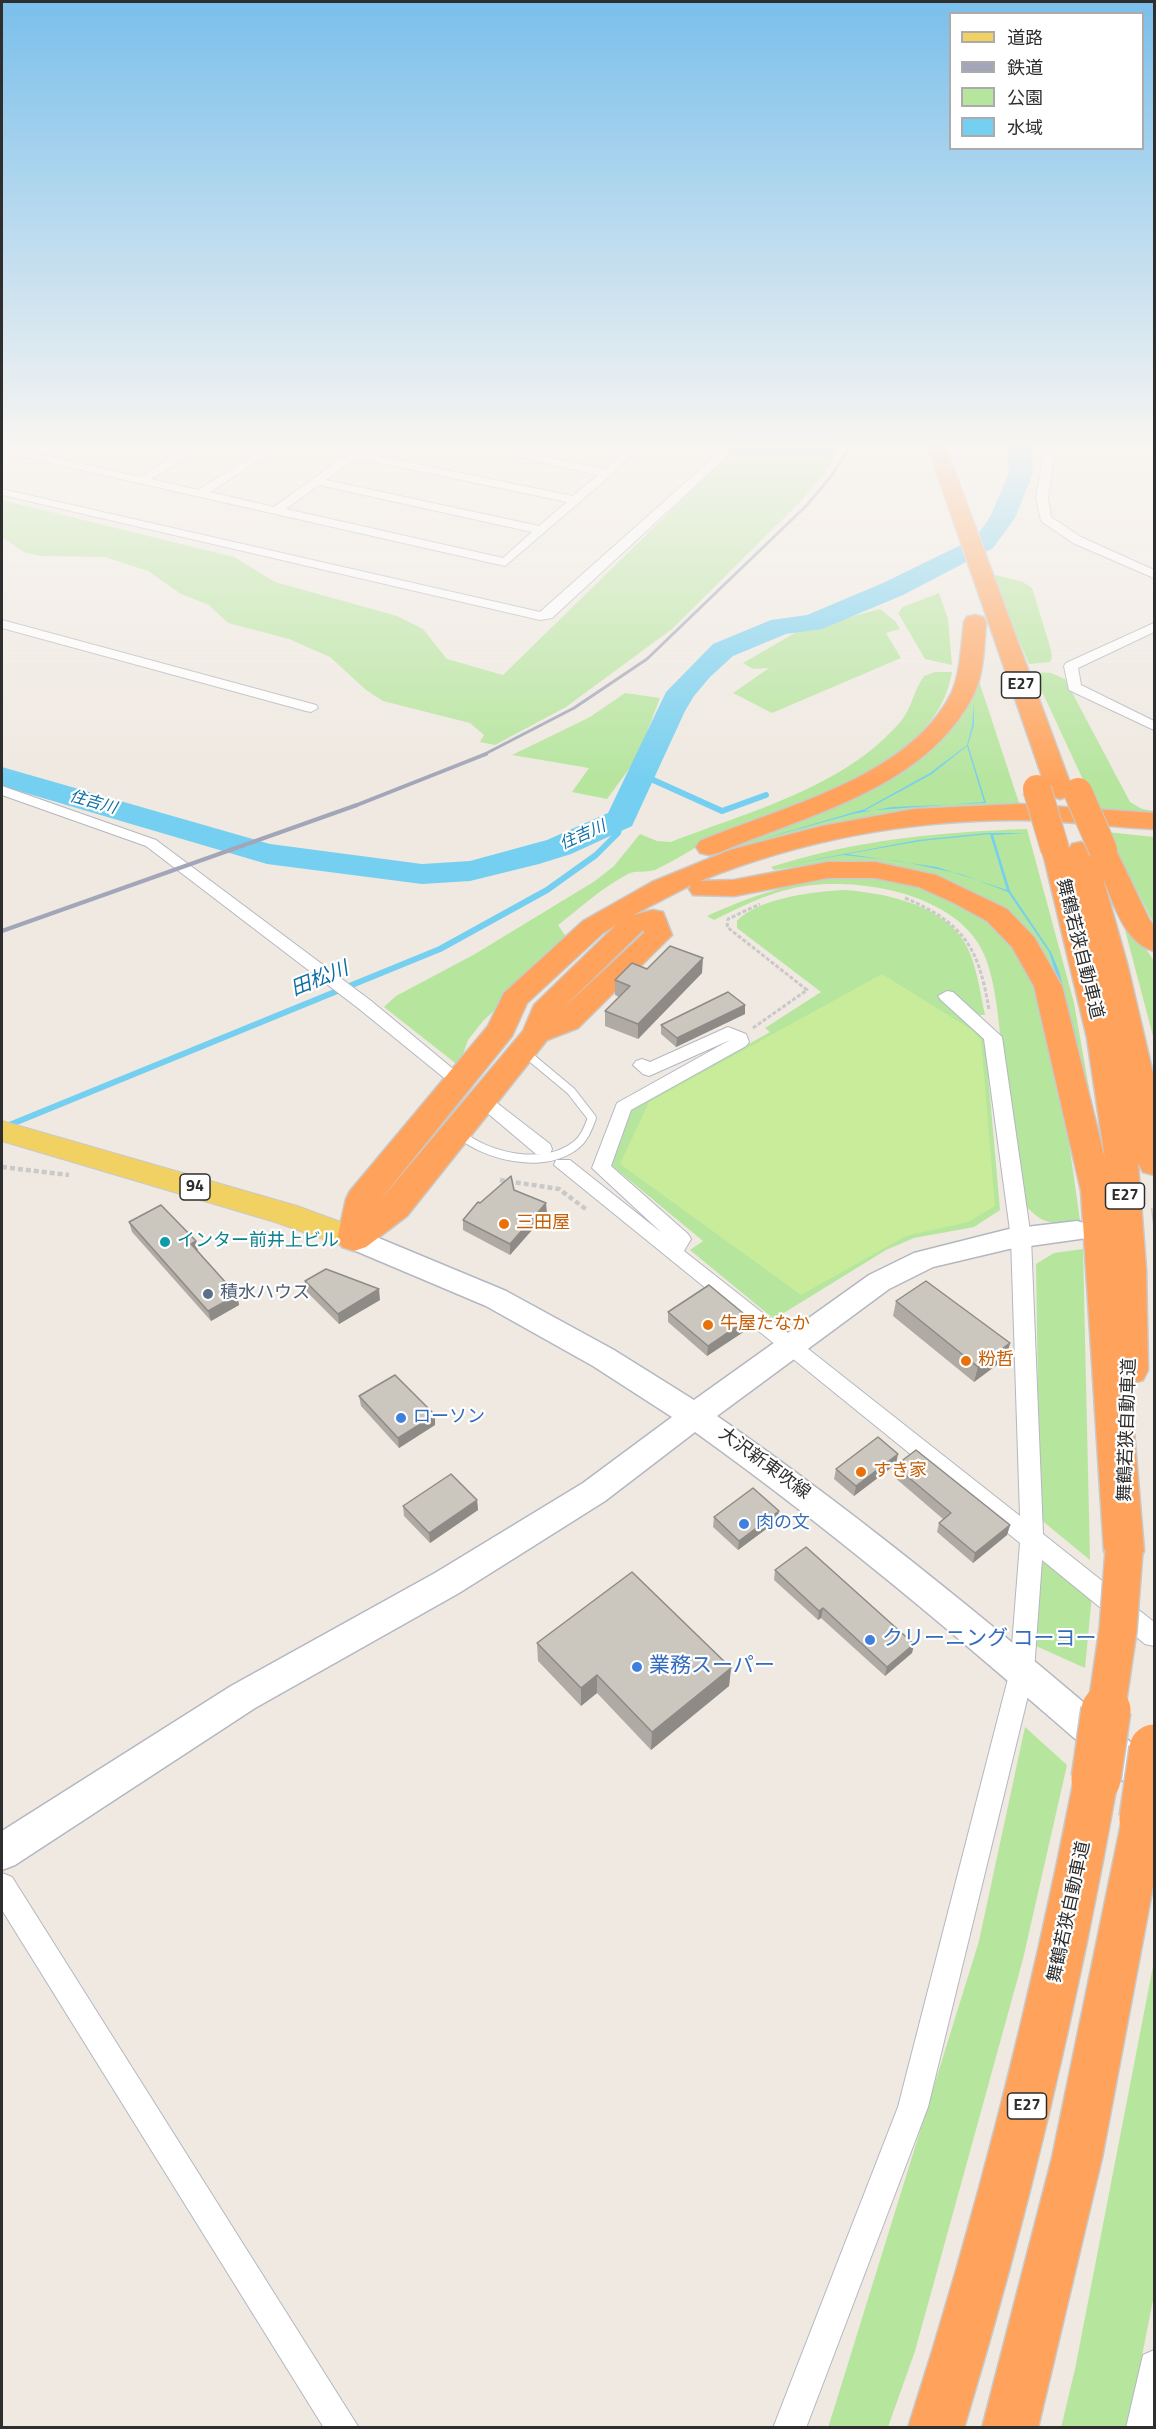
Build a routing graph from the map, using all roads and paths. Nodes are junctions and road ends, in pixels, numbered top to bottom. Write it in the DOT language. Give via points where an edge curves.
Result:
graph roads {
  1 [pos="277,555"];
  2 [pos="475,555"];
  3 [pos="512,555"];
  4 [pos="613,555"];
  5 [pos="974,555"];
  6 [pos="1112,555"];
  7 [pos="1155,574"];
  8 [pos="2,624"];
  9 [pos="1155,627"];
  10 [pos="991,666"];
  11 [pos="312,708"];
  12 [pos="1012,722"];
  13 [pos="1155,726"];
  14 [pos="2,790"];
  15 [pos="1058,790"];
  16 [pos="1155,821"];
  17 [pos="1155,832"];
  18 [pos="1080,850"];
  19 [pos="661,888"];
  20 [pos="702,889"];
  21 [pos="900,896"];
  22 [pos="765,902"];
  23 [pos="1155,943"];
  24 [pos="947,996"];
  25 [pos="993,1037"];
  26 [pos="521,1038"];
  27 [pos="740,1038"];
  28 [pos="642,1065"];
  29 [pos="449,1073"];
  30 [pos="491,1107"];
  31 [pos="447,1120"];
  32 [pos="2,1131"];
  33 [pos="543,1149"];
  34 [pos="1155,1164"];
  35 [pos="564,1165"];
  36 [pos="500,1180"];
  37 [pos="596,1216"];
  38 [pos="1077,1231"];
  39 [pos="1021,1238"];
  40 [pos="354,1239"];
  41 [pos="674,1252"];
  42 [pos="792,1345"];
  43 [pos="697,1416"];
  44 [pos="1032,1536"];
  45 [pos="1124,1551"];
  46 [pos="1155,1636"];
  47 [pos="1022,1671"];
  48 [pos="1155,1749"];
  49 [pos="1149,1802"];
  50 [pos="2,1852"];
  51 [pos="2,1886"];
  52 [pos="1155,2366"];
  53 [pos="344,2427"];
  54 [pos="789,2427"];
  55 [pos="936,2427"];
  56 [pos="1010,2427"];
  57 [pos="1142,2427"];
  1 -- 4 [label="street" via="540,616 548,615"];
  2 -- 3 [label="street" via="505,562"];
  5 -- 15 [label="highway"];
  6 -- 7 [label="street"];
  8 -- 11 [label="street"];
  9 -- 13 [label="street" via="1071,666 1074,687"];
  10 -- 19 [label="highway, E27" via="971,613 970,669 962,694 916,752 828,799 709,847 676,868"];
  12 -- 15 [label="highway, 舞鶴若狭自動車道 / E27"];
  14 -- 29 [label="street" via="151,843"];
  15 -- 18 [label="highway, bridge"];
  15 -- 18 [label="highway, 舞鶴若狭自動車道 / E27, bridge"];
  16 -- 19 [label="highway" via="1018,812 914,817 789,841 739,856"];
  17 -- 20 [label="highway" via="1016,823 901,831 778,857"];
  18 -- 23 [label="highway"];
  18 -- 34 [label="highway, 舞鶴若狭自動車道 / E27" via="1115,966"];
  18 -- 45 [label="highway, 舞鶴若狭自動車道 / E27" via="1085,963 1123,1173 1130,1313"];
  19 -- 26 [label="highway" via="593,927 514,999"];
  20 -- 26 [label="highway" via="653,918 658,935 568,1021"];
  20 -- 45 [label="highway" via="734,888 828,870 875,870 927,881 964,897 996,915 1023,943 1048,986 1097,1191"];
  21 -- 25 [label="path" via="928,907 954,924 973,947 983,972"];
  22 -- 27 [label="path" via="728,919 727,927 807,990"];
  24 -- 25 [label="street"];
  25 -- 39 [label="street"];
  26 -- 31 [label="highway"];
  26 -- 31 [label="lane" via="592,1118 589,1132 568,1149 544,1158 521,1159 476,1148"];
  27 -- 28 [label="street" via="728,1033 649,1070"];
  27 -- 41 [label="street" via="740,1042 623,1107 601,1168 681,1239"];
  30 -- 33 [label="street"];
  31 -- 40 [label="highway" via="395,1208"];
  32 -- 40 [label="main road, 94" via="286,1214"];
  35 -- 41 [label="street"];
  36 -- 37 [label="path" via="559,1189"];
  38 -- 39 [label="street"];
  39 -- 42 [label="street" via="952,1252 898,1271"];
  39 -- 44 [label="street"];
  40 -- 43 [label="street, 大沢新東吹線" via="515,1308"];
  41 -- 42 [label="street"];
  42 -- 43 [label="street"];
  42 -- 44 [label="street"];
  43 -- 47 [label="street, 大沢新東吹線" via="827,1511"];
  43 -- 50 [label="street" via="584,1498 447,1583 243,1697"];
  44 -- 46 [label="street"];
  44 -- 47 [label="street"];
  45 -- 55 [label="highway, 舞鶴若狭自動車道 / E27, bridge" via="1118,1630 1073,1907 1023,2127"];
  47 -- 49 [label="street, 大沢新東吹線"];
  47 -- 54 [label="street" via="913,2107"];
  48 -- 49 [label="highway, bridge"];
  49 -- 56 [label="highway" via="1077,2158"];
  51 -- 53 [label="street"];
  52 -- 57 [label="street"];
}
